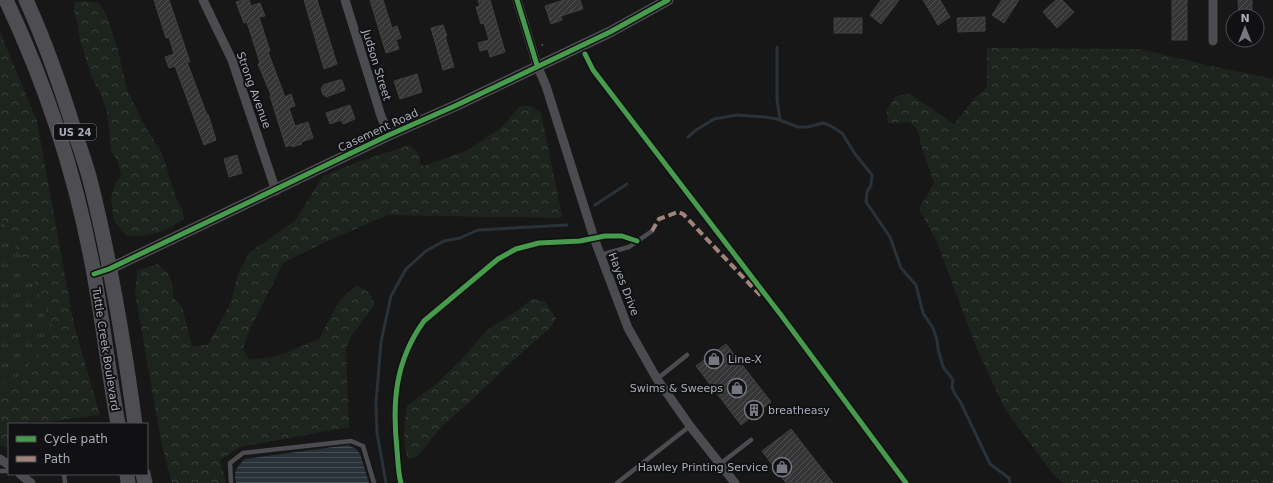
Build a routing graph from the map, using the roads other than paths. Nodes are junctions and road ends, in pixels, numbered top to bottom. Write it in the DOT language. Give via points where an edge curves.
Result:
graph roads {
  1 [pos="6,0"];
  2 [pos="26,0"];
  3 [pos="203,0"];
  4 [pos="345,0"];
  5 [pos="517,0"];
  6 [pos="668,0"];
  7 [pos="1213,0"];
  8 [pos="654,3"];
  9 [pos="1213,41"];
  10 [pos="537,65"];
  11 [pos="389,136"];
  12 [pos="276,191"];
  13 [pos="652,230"];
  14 [pos="600,255"];
  15 [pos="109,269"];
  16 [pos="94,274"];
  17 [pos="687,355"];
  18 [pos="657,379"];
  19 [pos="118,423"];
  20 [pos="135,423"];
  21 [pos="690,426"];
  22 [pos="751,440"];
  23 [pos="720,464"];
  24 [pos="21,475"];
  25 [pos="31,483"];
  26 [pos="231,483"];
  27 [pos="374,483"];
  28 [pos="617,483"];
  29 [pos="735,483"];
  1 -- 16 [label="highway, Tuttle Creek Boulevard / US 24" via="22,33 66,155"];
  2 -- 15 [label="highway, Tuttle Creek Boulevard / US 24" via="64,95 90,179"];
  3 -- 12 [label="street, Strong Avenue" via="232,60"];
  4 -- 11 [label="street, Judson Street"];
  5 -- 10 [label="street, Hayes Drive"];
  6 -- 8 [label="street, Casement Road"];
  7 -- 9 [label="street"];
  8 -- 10 [label="street, Casement Road" via="610,32"];
  10 -- 11 [label="street, Casement Road"];
  10 -- 14 [label="street, Hayes Drive"];
  11 -- 12 [label="street, Casement Road"];
  12 -- 15 [label="street, Casement Road"];
  13 -- 14 [label="lane" via="629,247"];
  14 -- 18 [label="street, Hayes Drive" via="628,328"];
  15 -- 16 [label="street, Casement Road"];
  15 -- 20 [label="highway, Tuttle Creek Boulevard / US 24"];
  16 -- 19 [label="highway, Tuttle Creek Boulevard / US 24"];
  17 -- 18 [label="lane"];
  18 -- 21 [label="street, Hayes Drive"];
  21 -- 23 [label="street, Hayes Drive"];
  21 -- 28 [label="lane"];
  22 -- 23 [label="lane"];
  23 -- 29 [label="street, Hayes Drive"];
  24 -- 25 [label="street"];
  26 -- 27 [label="lane" via="230,463 242,453 350,441 362,446"];
}
